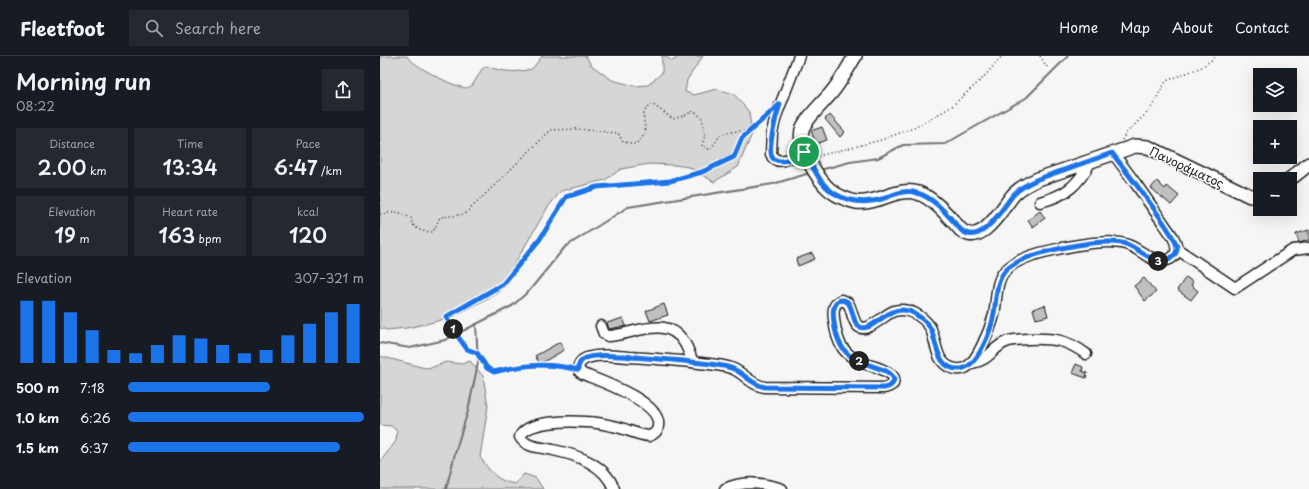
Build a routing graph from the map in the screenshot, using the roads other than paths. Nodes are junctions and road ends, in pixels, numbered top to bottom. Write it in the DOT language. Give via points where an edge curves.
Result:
graph roads {
  1 [pos="800,56"];
  2 [pos="855,56"];
  3 [pos="1112,153"];
  4 [pos="809,159"];
  5 [pos="1091,161"];
  6 [pos="1309,164"];
  7 [pos="1297,173"];
  8 [pos="1253,196"];
  9 [pos="1040,202"];
  10 [pos="1309,248"];
  11 [pos="1177,249"];
  12 [pos="601,326"];
  13 [pos="1086,354"];
  14 [pos="693,362"];
  15 [pos="972,363"];
  16 [pos="614,489"];
  17 [pos="726,489"];
  18 [pos="782,489"];
  1 -- 4 [label="street" via="776,116 772,132 772,157 776,160"];
  2 -- 4 [label="main road" via="834,90 803,127 801,137"];
  3 -- 5 [label="main road, Πανοράματος"];
  3 -- 8 [label="main road, Πανοράματος" via="1135,146 1148,147 1243,194"];
  3 -- 11 [label="street" via="1170,233"];
  4 -- 5 [label="main road, Πανοράματος" via="821,181 837,195 856,202 874,201 909,191 917,192 930,199 969,235 986,229 1020,189 1038,179"];
  5 -- 9 [label="street" via="1074,186 1066,192"];
  6 -- 7 [label="main road"];
  10 -- 11 [label="street" via="1294,250 1235,288"];
  11 -- 15 [label="street" via="1171,258 1160,261 1130,245 1086,244 1040,253 1010,266 998,284 992,324"];
  12 -- 14 [label="street" via="604,334 608,336 655,327 666,328 680,337"];
  13 -- 15 [label="street" via="1058,339 1018,340 1006,342 983,361"];
  14 -- 15 [label="street" via="731,368 753,383 765,387 888,387 893,384 892,375 851,357 838,340 834,308 841,300 848,303 856,323 863,328 872,326 893,311 908,310 925,321 930,328 944,364 958,369"];
  14 -- 16 [label="street" via="593,356 584,359 578,365 578,370 582,374 630,394 653,412 658,419 658,428 648,436 615,426 586,422 550,423 522,432 520,437 529,445 554,450 596,466 612,483"];
  17 -- 18 [label="street" via="756,482"];
}
